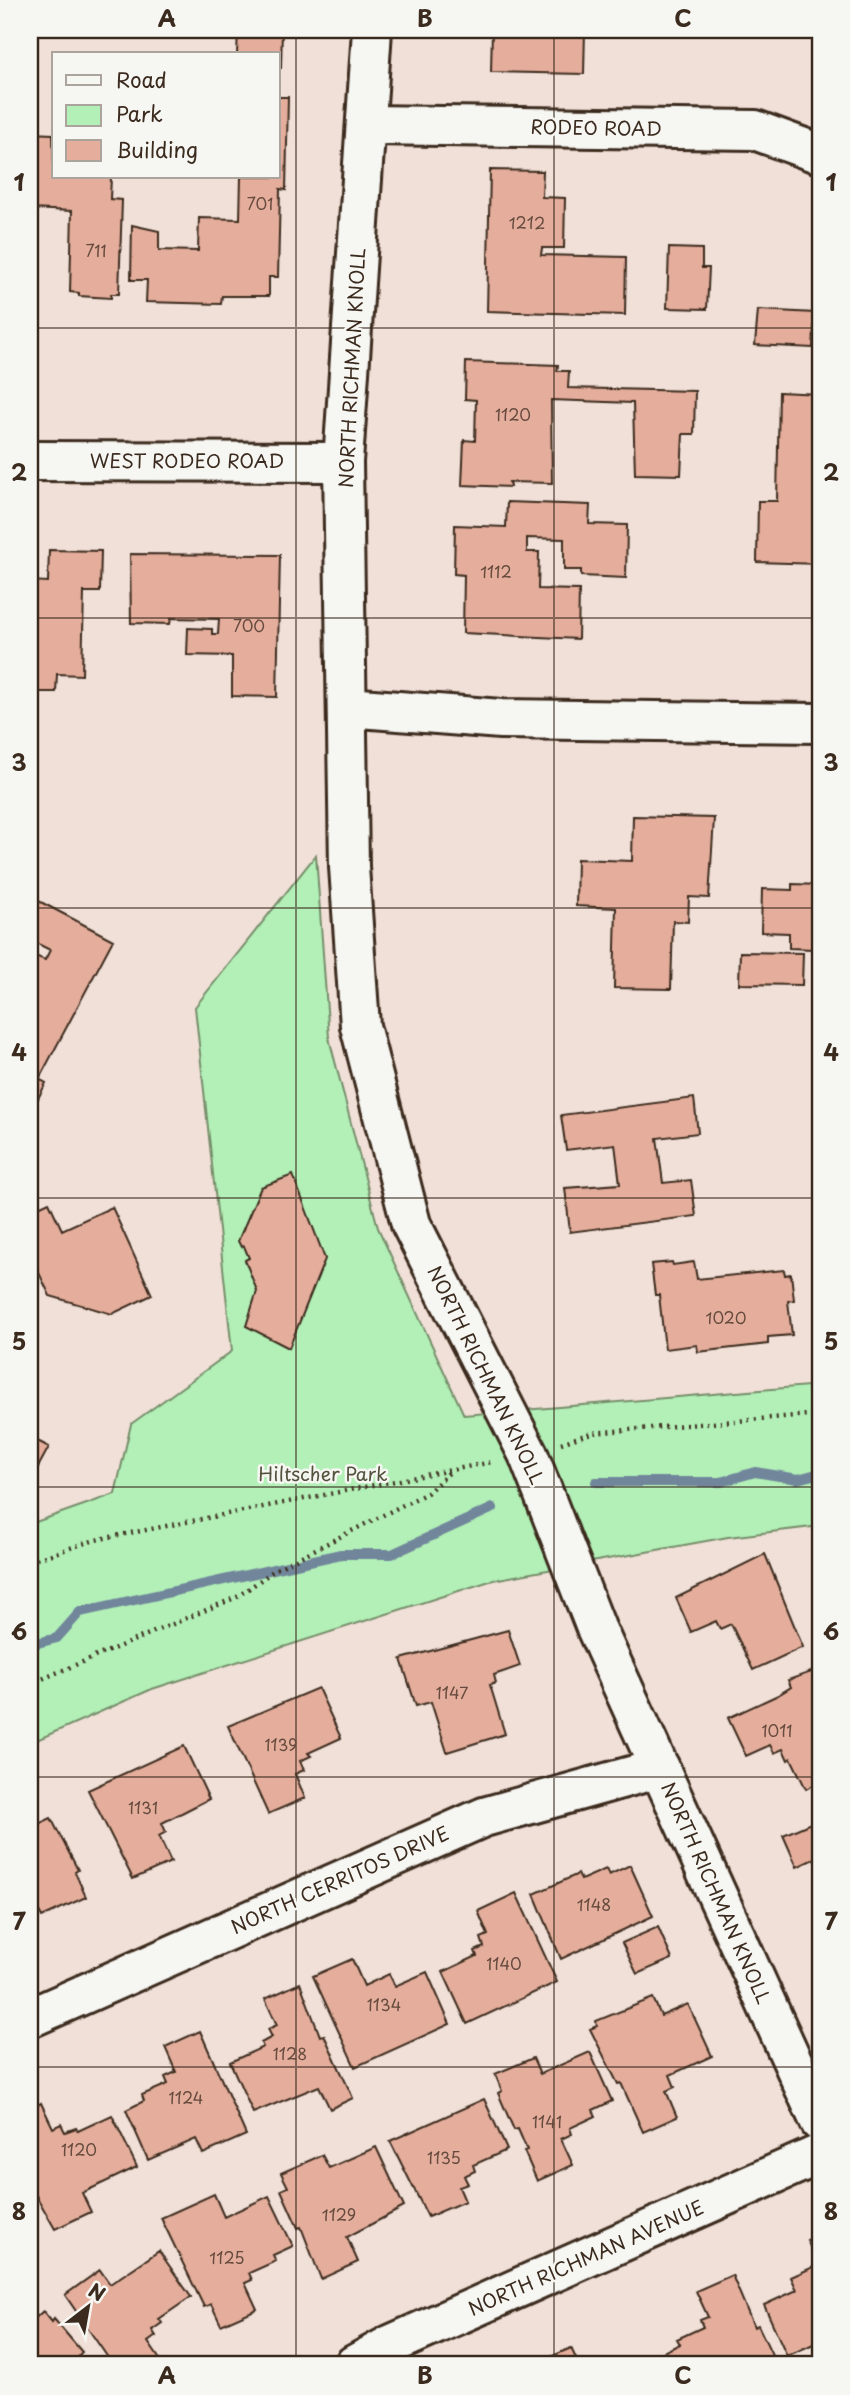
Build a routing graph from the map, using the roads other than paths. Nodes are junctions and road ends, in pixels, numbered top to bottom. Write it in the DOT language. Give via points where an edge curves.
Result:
graph roads {
  1 [pos="372,30"];
  2 [pos="367,125"];
  3 [pos="820,154"];
  4 [pos="30,461"];
  5 [pos="343,462"];
  6 [pos="347,707"];
  7 [pos="820,723"];
  8 [pos="660,1768"];
  9 [pos="30,2018"];
  10 [pos="820,2122"];
  11 [pos="820,2154"];
  12 [pos="354,2365"];
  1 -- 2 [label="street, NORTH RICHMAN KNOLL"];
  2 -- 3 [label="street, RODEO ROAD" via="755,130"];
  2 -- 5 [label="street, NORTH RICHMAN KNOLL"];
  4 -- 5 [label="street, WEST RODEO ROAD"];
  5 -- 6 [label="street, NORTH RICHMAN KNOLL"];
  6 -- 7 [label="street" via="501,719"];
  6 -- 8 [label="street, NORTH RICHMAN KNOLL" via="349,867 360,1026 411,1224 528,1454 596,1628"];
  8 -- 9 [label="street, NORTH CERRITOS DRIVE" via="484,1817"];
  8 -- 10 [label="street, NORTH RICHMAN KNOLL"];
  11 -- 12 [label="street, NORTH RICHMAN AVENUE"];
}
